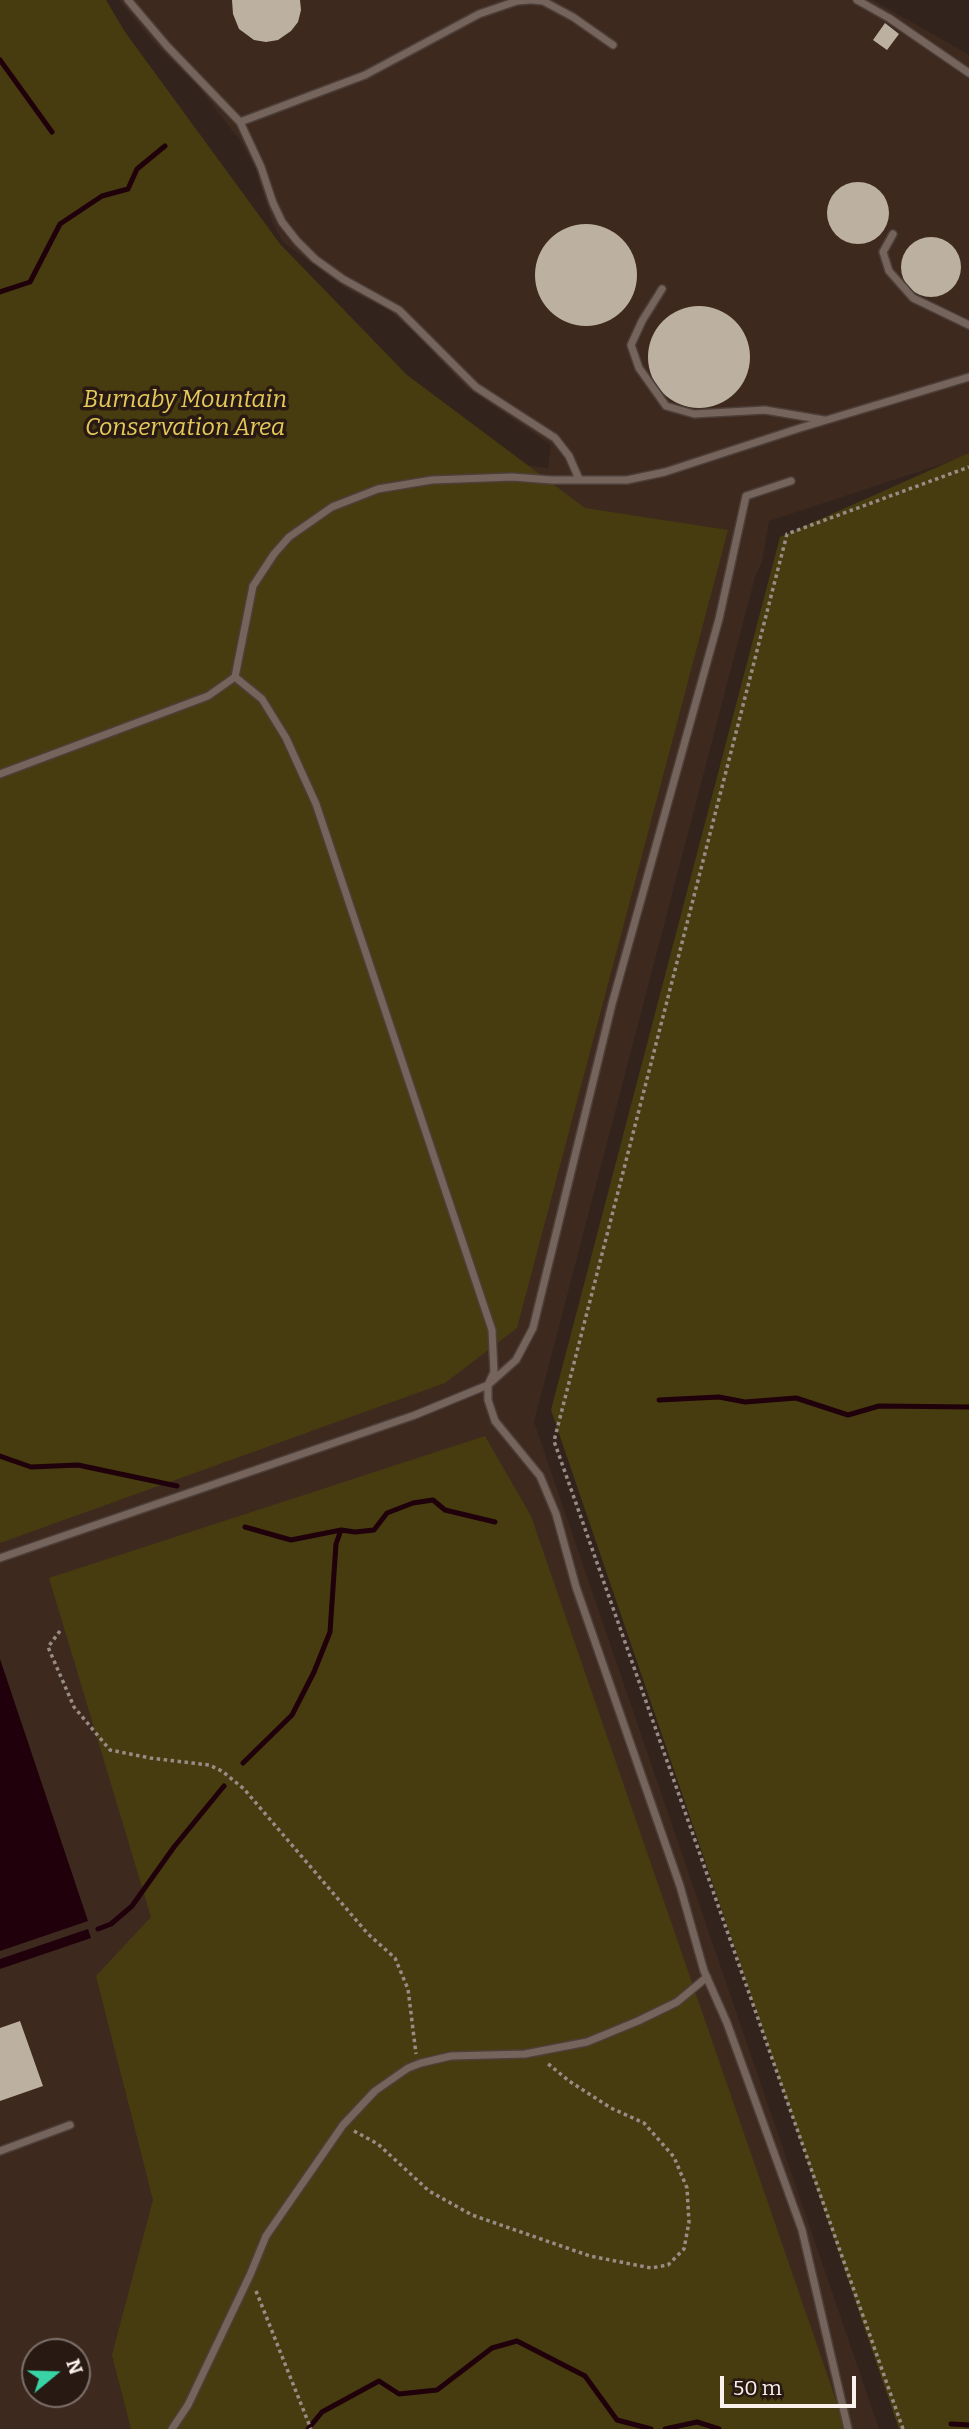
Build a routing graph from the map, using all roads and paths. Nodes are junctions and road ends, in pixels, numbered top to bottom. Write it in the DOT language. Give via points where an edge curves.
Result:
graph roads {
  1 [pos="128,0"];
  2 [pos="530,0"];
  3 [pos="857,0"];
  4 [pos="613,44"];
  5 [pos="969,73"];
  6 [pos="240,122"];
  7 [pos="892,234"];
  8 [pos="662,289"];
  9 [pos="969,326"];
  10 [pos="969,377"];
  11 [pos="825,420"];
  12 [pos="969,467"];
  13 [pos="579,479"];
  14 [pos="791,481"];
  15 [pos="235,677"];
  16 [pos="0,774"];
  17 [pos="488,1385"];
  18 [pos="0,1558"];
  19 [pos="60,1630"];
  20 [pos="707,1978"];
  21 [pos="534,2052"];
  22 [pos="408,2068"];
  23 [pos="70,2125"];
  24 [pos="343,2125"];
  25 [pos="0,2151"];
  26 [pos="250,2275"];
  27 [pos="172,2429"];
  28 [pos="311,2429"];
  29 [pos="848,2429"];
  30 [pos="903,2429"];
  1 -- 6 [label="lane"];
  2 -- 4 [label="lane" via="543,1"];
  2 -- 6 [label="lane" via="479,14 365,75"];
  3 -- 5 [label="lane"];
  6 -- 13 [label="lane" via="282,222 297,241 343,279 399,310 476,387 555,438"];
  7 -- 9 [label="lane" via="883,252 890,271 913,298"];
  8 -- 11 [label="lane" via="631,345 639,368 666,406 694,414 765,410"];
  10 -- 11 [label="lane"];
  11 -- 13 [label="lane" via="665,472 626,480"];
  12 -- 30 [label="path" via="787,534 554,1441"];
  13 -- 15 [label="lane" via="413,482 378,489 332,507 289,537 253,586"];
  14 -- 17 [label="lane" via="746,496 719,619 612,1004 533,1328 516,1360"];
  15 -- 16 [label="lane" via="208,696"];
  15 -- 17 [label="lane" via="262,699 286,738 316,804 492,1330 494,1372"];
  17 -- 18 [label="lane" via="402,1420"];
  17 -- 20 [label="lane" via="495,1421 540,1476 556,1514"];
  19 -- 22 [label="path" via="48,1647 74,1706 110,1750 209,1765 222,1771 244,1789 368,1934 395,1958 408,1989 413,2022 416,2053"];
  20 -- 21 [label="lane" via="677,2002 638,2021 587,2042"];
  20 -- 29 [label="lane" via="802,2230"];
  21 -- 22 [label="lane" via="451,2056"];
  21 -- 24 [label="path" via="569,2081 644,2123 674,2157 687,2188 689,2222 684,2249 668,2265 651,2268 590,2256 472,2215 429,2191 378,2144"];
  22 -- 24 [label="lane" via="375,2091"];
  23 -- 25 [label="lane"];
  24 -- 26 [label="lane" via="266,2236"];
  26 -- 27 [label="lane"];
  26 -- 28 [label="path"];
}
